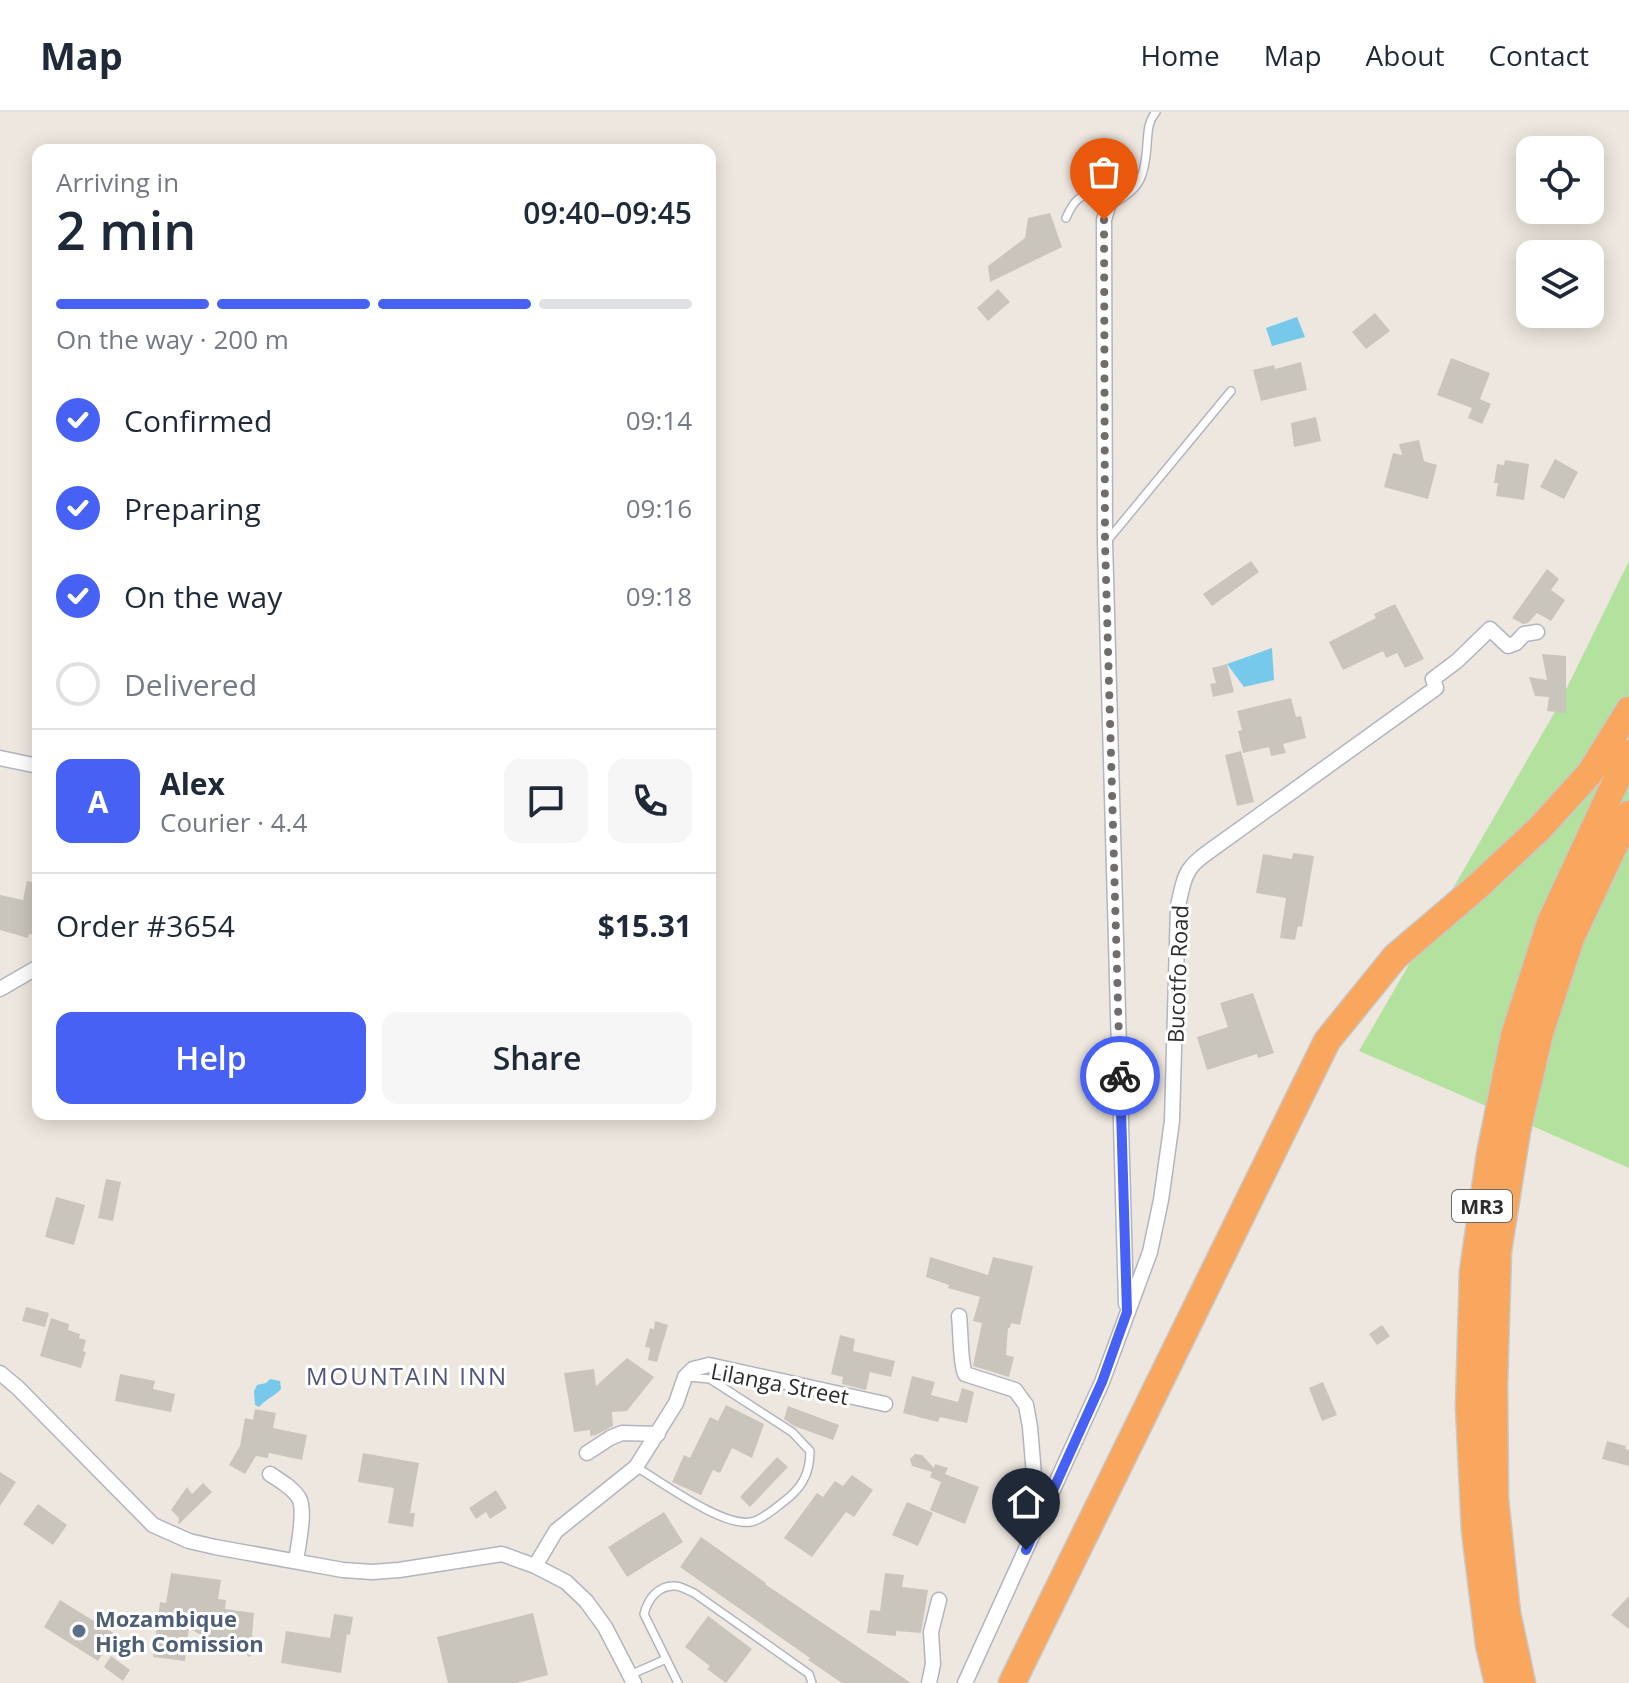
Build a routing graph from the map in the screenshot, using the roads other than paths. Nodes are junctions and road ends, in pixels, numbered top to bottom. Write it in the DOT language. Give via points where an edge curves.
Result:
graph roads {
  1 [pos="1156,112"];
  2 [pos="1108,206"];
  3 [pos="1066,218"];
  4 [pos="1231,391"];
  5 [pos="1105,542"];
  6 [pos="1537,632"];
  7 [pos="1629,710"];
  8 [pos="1629,753"];
  9 [pos="0,758"];
  10 [pos="32,765"];
  11 [pos="1629,814"];
  12 [pos="32,970"];
  13 [pos="0,989"];
  14 [pos="1127,1312"];
  15 [pos="959,1316"];
  16 [pos="0,1373"];
  17 [pos="685,1377"];
  18 [pos="885,1404"];
  19 [pos="658,1434"];
  20 [pos="587,1453"];
  21 [pos="636,1467"];
  22 [pos="270,1474"];
  23 [pos="1038,1524"];
  24 [pos="296,1561"];
  25 [pos="535,1566"];
  26 [pos="939,1600"];
  27 [pos="666,1659"];
  28 [pos="632,1679"];
  29 [pos="678,1683"];
  30 [pos="812,1683"];
  31 [pos="929,1683"];
  32 [pos="965,1683"];
  33 [pos="1012,1683"];
  34 [pos="1498,1683"];
  35 [pos="1522,1683"];
  1 -- 2 [label="lane" via="1140,181 1128,196"];
  2 -- 3 [label="lane" via="1101,196 1089,194 1078,198"];
  2 -- 5 [label="street"];
  4 -- 5 [label="lane"];
  5 -- 14 [label="street"];
  6 -- 14 [label="street, Bucotfo Road" via="1508,646 1490,629 1433,679 1436,688 1196,861 1184,875 1178,906 1172,1121 1150,1252"];
  7 -- 33 [label="highway" via="1590,773 1539,829 1395,957 1327,1041"];
  8 -- 34 [label="highway, MR3" via="1550,923 1514,1036 1475,1257 1469,1406 1475,1531"];
  9 -- 10 [label="street"];
  11 -- 35 [label="highway, MR3" via="1571,938 1540,1033 1517,1131 1498,1251 1495,1499 1507,1613"];
  12 -- 13 [label="street"];
  14 -- 23 [label="street, Bucotfo Road" via="1102,1382"];
  15 -- 23 [label="street" via="965,1374 1015,1390 1026,1405"];
  16 -- 24 [label="street" via="153,1525 189,1541"];
  17 -- 18 [label="street, Lilanga Street" via="709,1365"];
  17 -- 19 [label="street, Lilanga Street"];
  17 -- 21 [label="lane" via="710,1379 792,1432 810,1451 809,1470 796,1493 752,1522 715,1515"];
  19 -- 20 [label="street" via="622,1433"];
  19 -- 21 [label="street, Lilanga Street"];
  21 -- 25 [label="street, Lilanga Street" via="556,1531"];
  22 -- 24 [label="street" via="300,1501"];
  23 -- 32 [label="street, Bucotfo Road"];
  24 -- 25 [label="street" via="372,1572 502,1554"];
  25 -- 28 [label="street" via="566,1582 586,1601"];
  26 -- 31 [label="street" via="931,1632"];
  27 -- 28 [label="lane"];
  27 -- 29 [label="lane"];
  27 -- 30 [label="lane" via="644,1614 657,1591 676,1586 694,1593 809,1674"];
}
